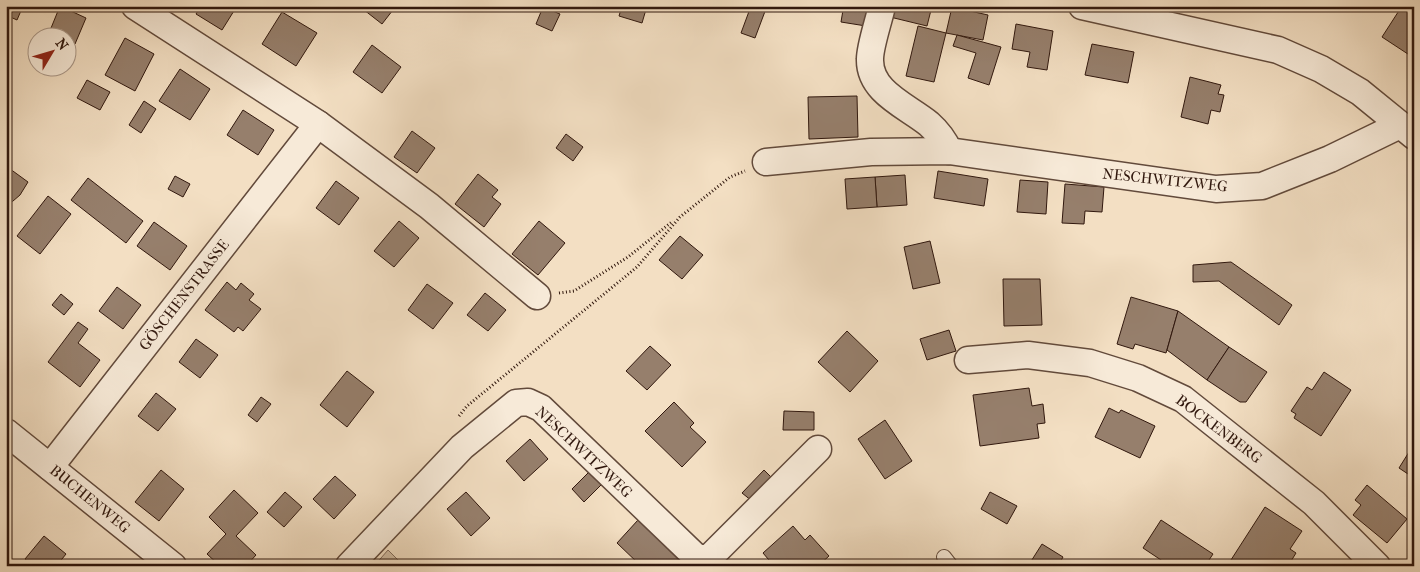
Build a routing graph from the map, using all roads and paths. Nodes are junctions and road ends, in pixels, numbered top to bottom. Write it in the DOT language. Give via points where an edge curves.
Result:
graph roads {
  1 [pos="135,6"];
  2 [pos="882,6"];
  3 [pos="1082,6"];
  4 [pos="318,124"];
  5 [pos="1407,130"];
  6 [pos="949,151"];
  7 [pos="766,162"];
  8 [pos="680,216"];
  9 [pos="574,291"];
  10 [pos="537,296"];
  11 [pos="968,360"];
  12 [pos="455,421"];
  13 [pos="6,432"];
  14 [pos="818,449"];
  15 [pos="50,466"];
  16 [pos="706,563"];
  17 [pos="173,566"];
  18 [pos="349,566"];
  19 [pos="1377,566"];
  1 -- 4 [label="street"];
  2 -- 6 [label="street" via="870,59 874,78 887,94 930,124"];
  3 -- 5 [label="street" via="1278,50 1321,69 1360,92"];
  4 -- 10 [label="street" via="429,206"];
  4 -- 15 [label="street, GÖSCHENSTRASSE"];
  5 -- 6 [label="street, NESCHWITZWEG" via="1262,186 1216,189"];
  6 -- 7 [label="street, NESCHWITZWEG" via="871,152"];
  7 -- 8 [label="path" via="730,177"];
  8 -- 9 [label="path" via="628,257"];
  8 -- 12 [label="path" via="637,267 467,406"];
  11 -- 19 [label="street, BOCKENBERG" via="1028,354 1090,363 1138,378 1182,399 1314,504"];
  13 -- 15 [label="street, BUCHENWEG"];
  14 -- 16 [label="street, NESCHWITZWEG"];
  15 -- 17 [label="street, BUCHENWEG"];
  16 -- 18 [label="street, NESCHWITZWEG" via="541,408 528,402 516,403 462,447"];
}
